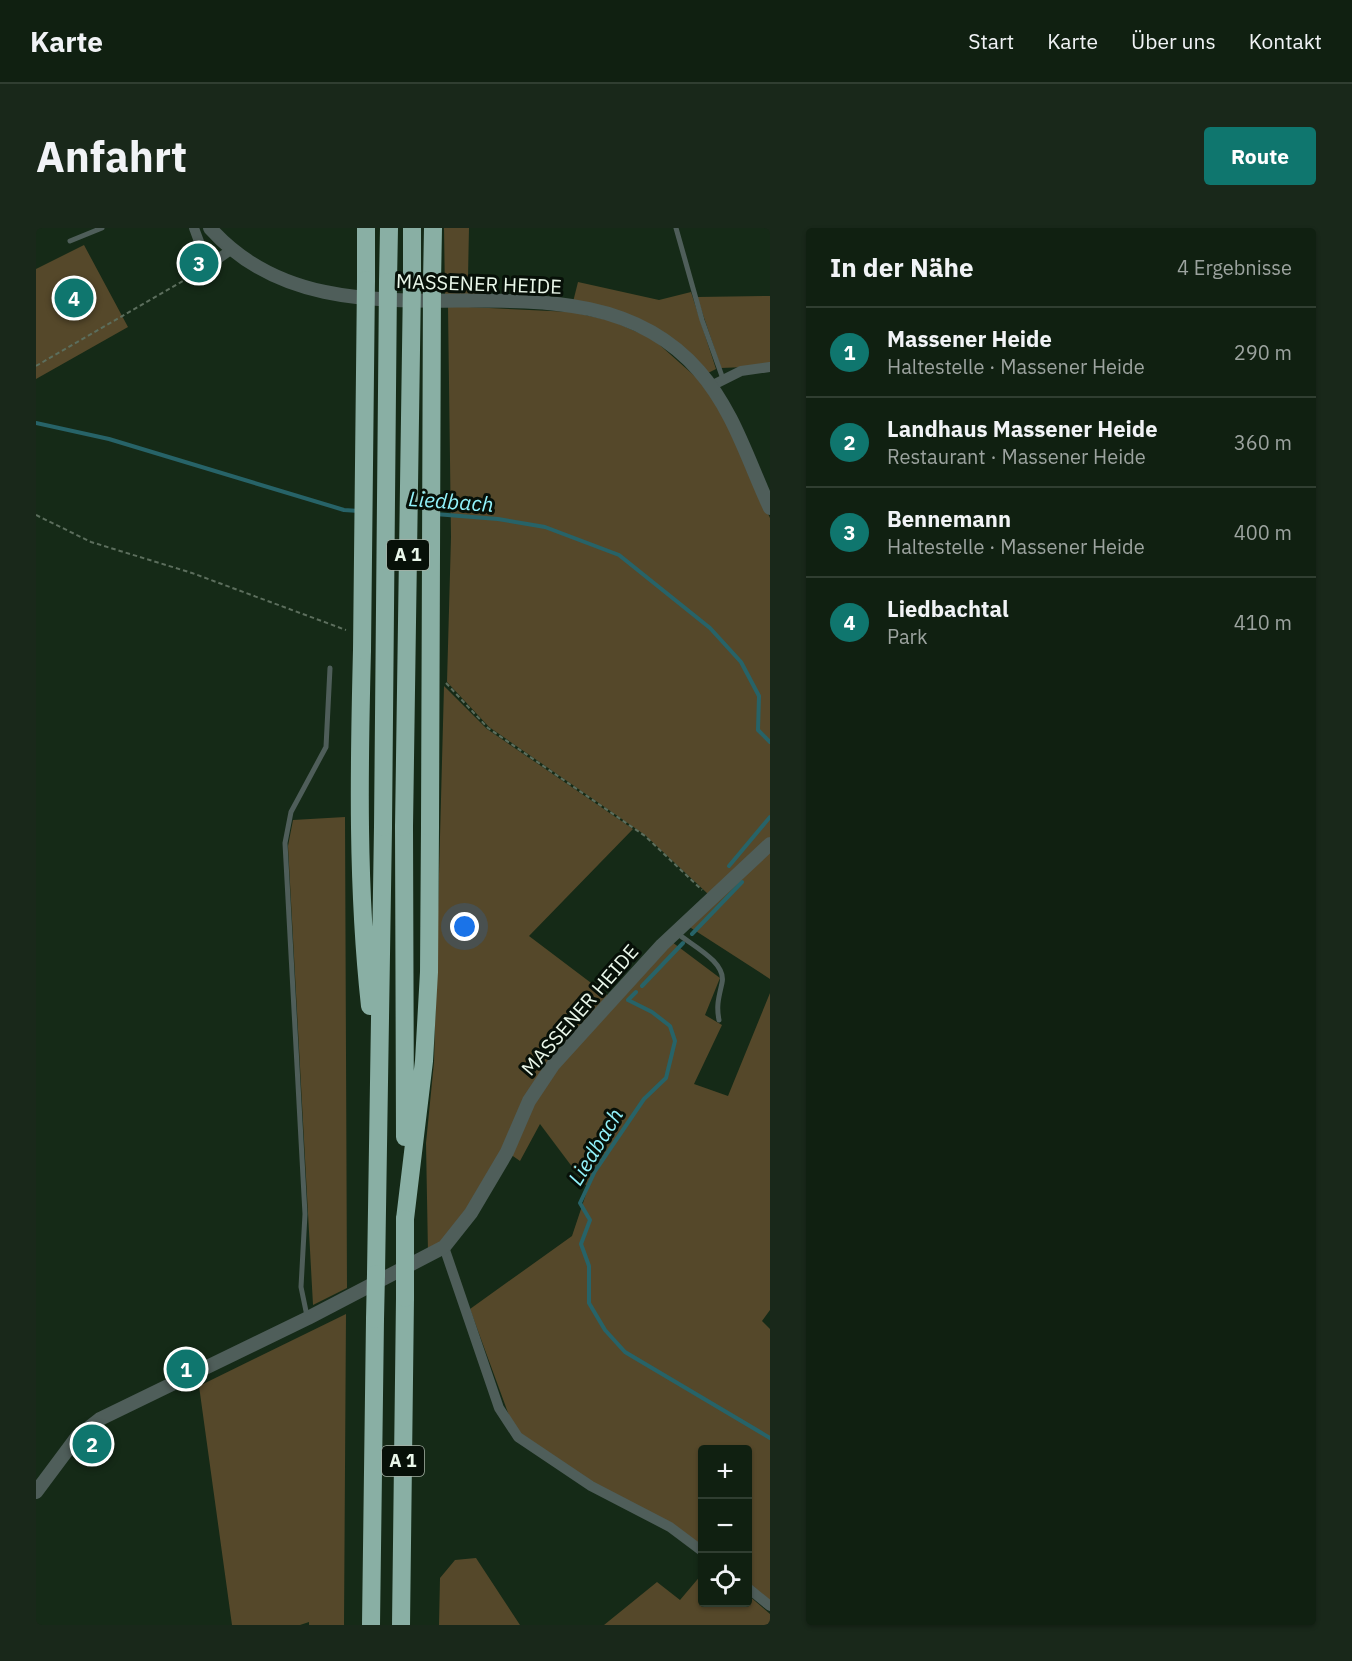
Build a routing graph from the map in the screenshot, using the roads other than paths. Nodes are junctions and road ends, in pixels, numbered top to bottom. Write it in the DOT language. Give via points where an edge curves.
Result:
graph roads {
  1 [pos="102,228"];
  2 [pos="194,228"];
  3 [pos="210,228"];
  4 [pos="366,228"];
  5 [pos="389,228"];
  6 [pos="412,228"];
  7 [pos="433,228"];
  8 [pos="676,228"];
  9 [pos="70,241"];
  10 [pos="232,249"];
  11 [pos="770,367"];
  12 [pos="717,382"];
  13 [pos="770,508"];
  14 [pos="330,668"];
  15 [pos="770,844"];
  16 [pos="675,932"];
  17 [pos="719,1020"];
  18 [pos="378,1082"];
  19 [pos="405,1219"];
  20 [pos="444,1247"];
  21 [pos="308,1318"];
  22 [pos="36,1492"];
  23 [pos="698,1548"];
  24 [pos="752,1592"];
  25 [pos="770,1606"];
  26 [pos="370,1625"];
  27 [pos="401,1625"];
  1 -- 9 [label="lane"];
  2 -- 10 [label="street" via="208,266"];
  3 -- 10 [label="street, MASSENER HEIDE"];
  4 -- 18 [label="highway, bridge" via="358,826 363,944"];
  5 -- 18 [label="highway, A 1, bridge"];
  6 -- 19 [label="highway, A 1, bridge" via="404,827"];
  7 -- 19 [label="highway, bridge" via="427,1017"];
  8 -- 12 [label="lane, MASSENER HEIDE"];
  10 -- 12 [label="street, MASSENER HEIDE" via="270,274 338,296 397,302 543,303 613,316 667,342"];
  11 -- 12 [label="street" via="741,371"];
  12 -- 13 [label="street, MASSENER HEIDE"];
  14 -- 21 [label="lane" via="326,747 291,812 285,843 305,1214 302,1287"];
  15 -- 16 [label="street, MASSENER HEIDE"];
  16 -- 17 [label="lane" via="723,971 716,1004"];
  16 -- 20 [label="street, MASSENER HEIDE" via="539,1083 471,1214"];
  18 -- 26 [label="highway, A 1, bridge"];
  19 -- 27 [label="highway, A 1, bridge"];
  20 -- 21 [label="street, MASSENER HEIDE"];
  20 -- 23 [label="street" via="500,1408 518,1437 591,1486 670,1527"];
  21 -- 22 [label="street, MASSENER HEIDE" via="100,1419 77,1437"];
  24 -- 25 [label="street"];
}
